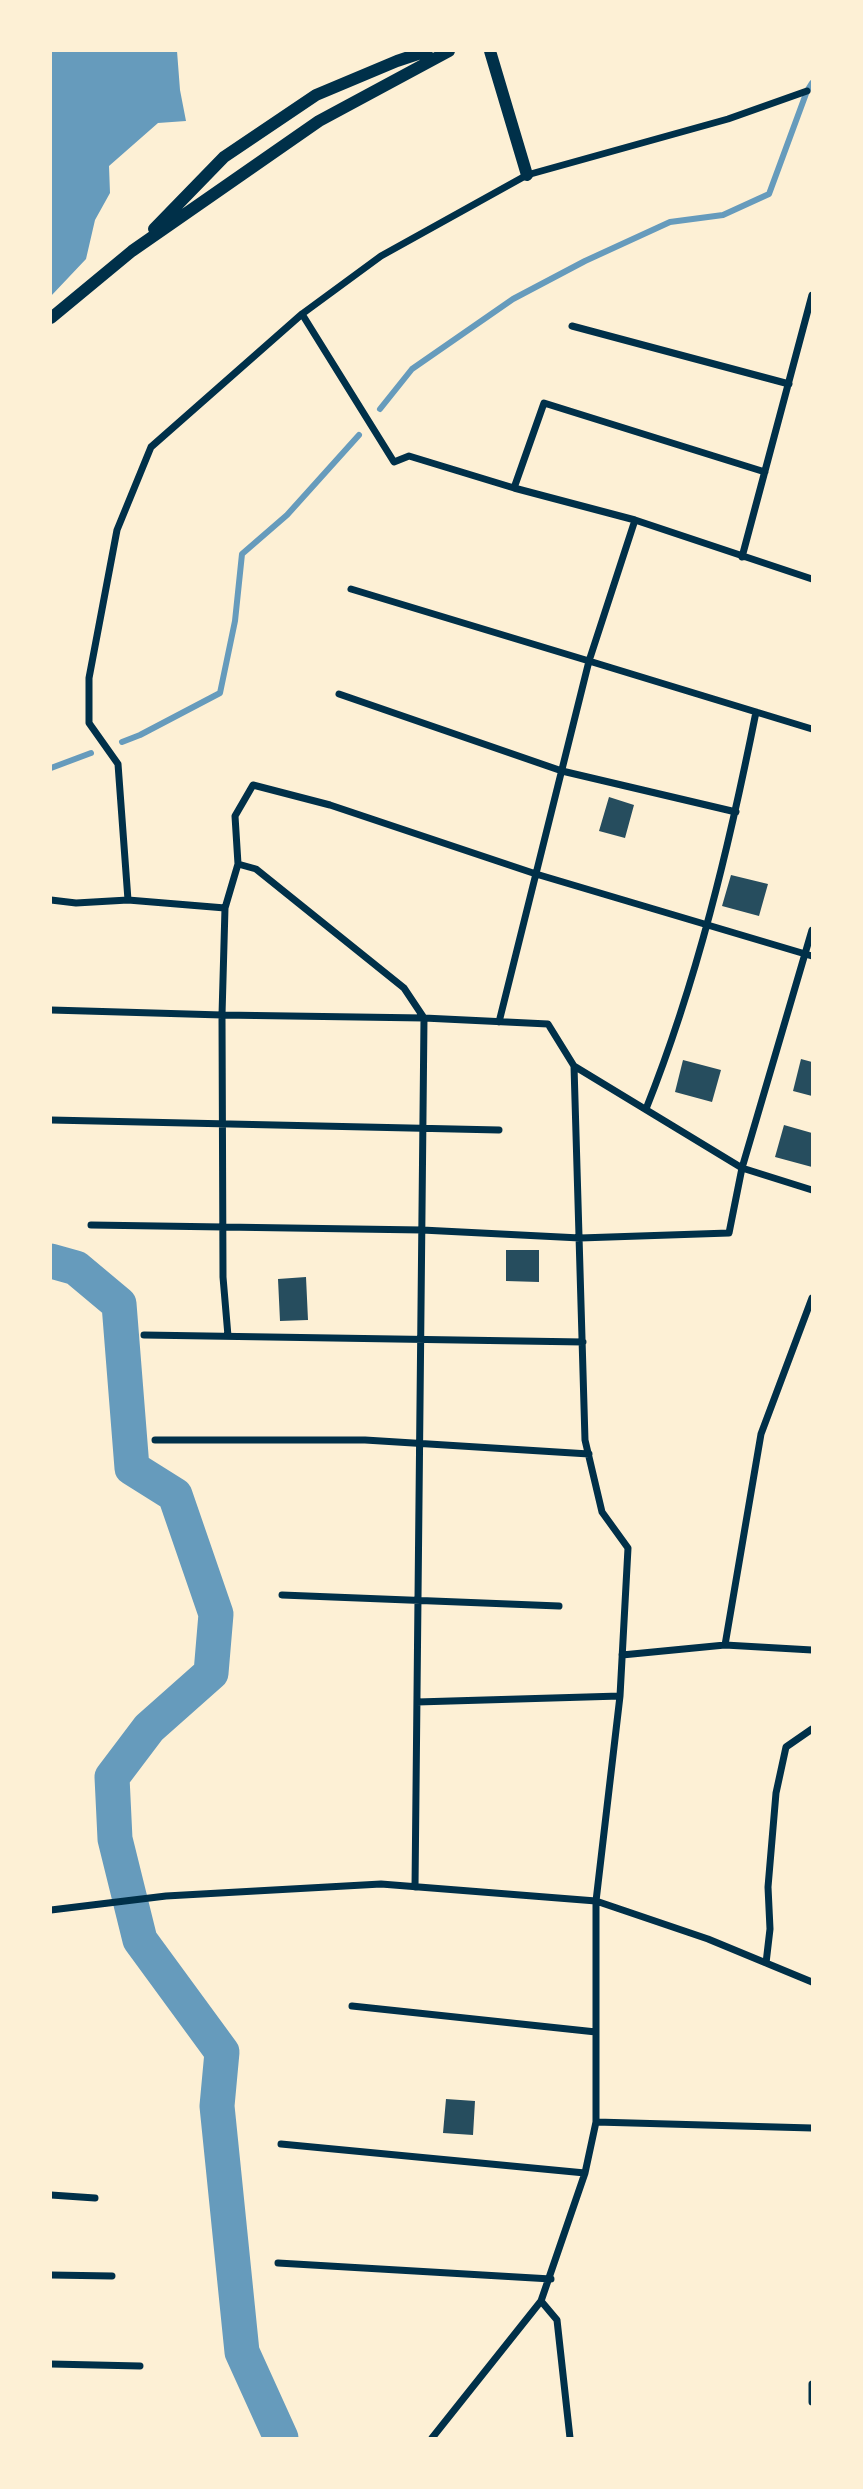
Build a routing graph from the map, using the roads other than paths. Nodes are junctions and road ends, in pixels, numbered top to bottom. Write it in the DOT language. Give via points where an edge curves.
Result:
graph roads {
  1 [pos="427,51"];
  2 [pos="449,51"];
  3 [pos="490,51"];
  4 [pos="807,91"];
  5 [pos="527,175"];
  6 [pos="132,251"];
  7 [pos="812,295"];
  8 [pos="302,314"];
  9 [pos="51,318"];
  10 [pos="572,327"];
  11 [pos="789,384"];
  12 [pos="765,472"];
  13 [pos="514,488"];
  14 [pos="635,520"];
  15 [pos="742,557"];
  16 [pos="812,579"];
  17 [pos="351,589"];
  18 [pos="589,661"];
  19 [pos="339,694"];
  20 [pos="756,712"];
  21 [pos="812,729"];
  22 [pos="562,771"];
  23 [pos="736,811"];
  24 [pos="238,864"];
  25 [pos="536,874"];
  26 [pos="51,900"];
  27 [pos="128,900"];
  28 [pos="225,908"];
  29 [pos="706,924"];
  30 [pos="812,930"];
  31 [pos="809,955"];
  32 [pos="51,1010"];
  33 [pos="222,1015"];
  34 [pos="424,1018"];
  35 [pos="499,1022"];
  36 [pos="575,1066"];
  37 [pos="646,1110"];
  38 [pos="51,1120"];
  39 [pos="222,1122"];
  40 [pos="423,1127"];
  41 [pos="499,1130"];
  42 [pos="742,1168"];
  43 [pos="812,1190"];
  44 [pos="90,1225"];
  45 [pos="223,1228"];
  46 [pos="422,1230"];
  47 [pos="580,1238"];
  48 [pos="812,1298"];
  49 [pos="144,1335"];
  50 [pos="228,1336"];
  51 [pos="420,1340"];
  52 [pos="583,1342"];
  53 [pos="155,1440"];
  54 [pos="419,1444"];
  55 [pos="589,1454"];
  56 [pos="282,1595"];
  57 [pos="418,1601"];
  58 [pos="559,1606"];
  59 [pos="725,1645"];
  60 [pos="812,1650"];
  61 [pos="622,1655"];
  62 [pos="620,1696"];
  63 [pos="417,1702"];
  64 [pos="812,1729"];
  65 [pos="415,1887"];
  66 [pos="596,1901"];
  67 [pos="51,1910"];
  68 [pos="766,1963"];
  69 [pos="812,1982"];
  70 [pos="352,2006"];
  71 [pos="596,2032"];
  72 [pos="596,2122"];
  73 [pos="812,2127"];
  74 [pos="281,2144"];
  75 [pos="585,2173"];
  76 [pos="51,2195"];
  77 [pos="95,2198"];
  78 [pos="278,2263"];
  79 [pos="51,2275"];
  80 [pos="112,2276"];
  81 [pos="551,2278"];
  82 [pos="541,2301"];
  83 [pos="51,2364"];
  84 [pos="139,2366"];
  85 [pos="812,2384"];
  86 [pos="812,2402"];
  87 [pos="432,2438"];
  88 [pos="570,2438"];
  1 -- 6 [label="street" via="316,94 224,157"];
  2 -- 6 [label="street" via="319,121"];
  3 -- 5 [label="street"];
  4 -- 5 [label="street" via="728,119"];
  5 -- 8 [label="street" via="381,256"];
  6 -- 9 [label="street"];
  7 -- 11 [label="street"];
  8 -- 13 [label="street" via="394,462 409,456"];
  8 -- 27 [label="street" via="150,447 117,530 89,678 89,723 118,764"];
  10 -- 11 [label="street"];
  11 -- 12 [label="street"];
  12 -- 13 [label="street" via="544,403"];
  12 -- 15 [label="street"];
  13 -- 14 [label="street"];
  14 -- 15 [label="street"];
  14 -- 18 [label="street"];
  15 -- 16 [label="street"];
  17 -- 18 [label="street"];
  18 -- 20 [label="street"];
  18 -- 22 [label="street"];
  19 -- 22 [label="street"];
  20 -- 21 [label="street"];
  20 -- 23 [label="street"];
  22 -- 23 [label="street"];
  22 -- 25 [label="street"];
  23 -- 29 [label="street"];
  24 -- 25 [label="street" via="235,816 253,785 330,805"];
  24 -- 28 [label="street"];
  24 -- 34 [label="street" via="256,869 404,988"];
  25 -- 29 [label="street"];
  25 -- 35 [label="street"];
  26 -- 27 [label="street"];
  27 -- 28 [label="street"];
  28 -- 33 [label="street"];
  29 -- 31 [label="street"];
  29 -- 37 [label="street" via="672,1044"];
  30 -- 31 [label="street"];
  31 -- 42 [label="street"];
  32 -- 33 [label="street"];
  33 -- 34 [label="street"];
  33 -- 39 [label="street"];
  34 -- 35 [label="street"];
  34 -- 40 [label="street"];
  35 -- 36 [label="street" via="548,1024"];
  36 -- 37 [label="street"];
  36 -- 47 [label="street"];
  37 -- 42 [label="street"];
  38 -- 39 [label="street"];
  39 -- 40 [label="street"];
  39 -- 45 [label="street"];
  40 -- 41 [label="street"];
  40 -- 46 [label="street"];
  42 -- 43 [label="street"];
  42 -- 47 [label="street" via="729,1233"];
  44 -- 45 [label="street"];
  45 -- 46 [label="street"];
  45 -- 50 [label="street"];
  46 -- 47 [label="street"];
  46 -- 51 [label="street"];
  47 -- 52 [label="street"];
  48 -- 59 [label="street" via="761,1434"];
  49 -- 50 [label="street"];
  50 -- 51 [label="street"];
  51 -- 52 [label="street"];
  51 -- 54 [label="street"];
  52 -- 55 [label="street"];
  53 -- 54 [label="street"];
  54 -- 55 [label="street"];
  54 -- 57 [label="street"];
  55 -- 61 [label="street" via="602,1512 628,1548"];
  56 -- 57 [label="street"];
  57 -- 58 [label="street"];
  57 -- 63 [label="street"];
  59 -- 60 [label="street"];
  59 -- 61 [label="street"];
  61 -- 62 [label="street"];
  62 -- 63 [label="street"];
  62 -- 66 [label="street"];
  63 -- 65 [label="street"];
  64 -- 68 [label="street" via="786,1747 776,1793"];
  65 -- 66 [label="street"];
  65 -- 67 [label="street" via="381,1884 166,1896"];
  66 -- 68 [label="street"];
  66 -- 71 [label="street"];
  68 -- 69 [label="street"];
  70 -- 71 [label="street"];
  71 -- 72 [label="street"];
  72 -- 73 [label="street"];
  72 -- 75 [label="street"];
  74 -- 75 [label="street"];
  75 -- 81 [label="street"];
  76 -- 77 [label="street"];
  78 -- 81 [label="street"];
  79 -- 80 [label="street"];
  81 -- 82 [label="street"];
  82 -- 87 [label="street"];
  82 -- 88 [label="street" via="557,2320"];
  83 -- 84 [label="street"];
  85 -- 86 [label="street"];
}
